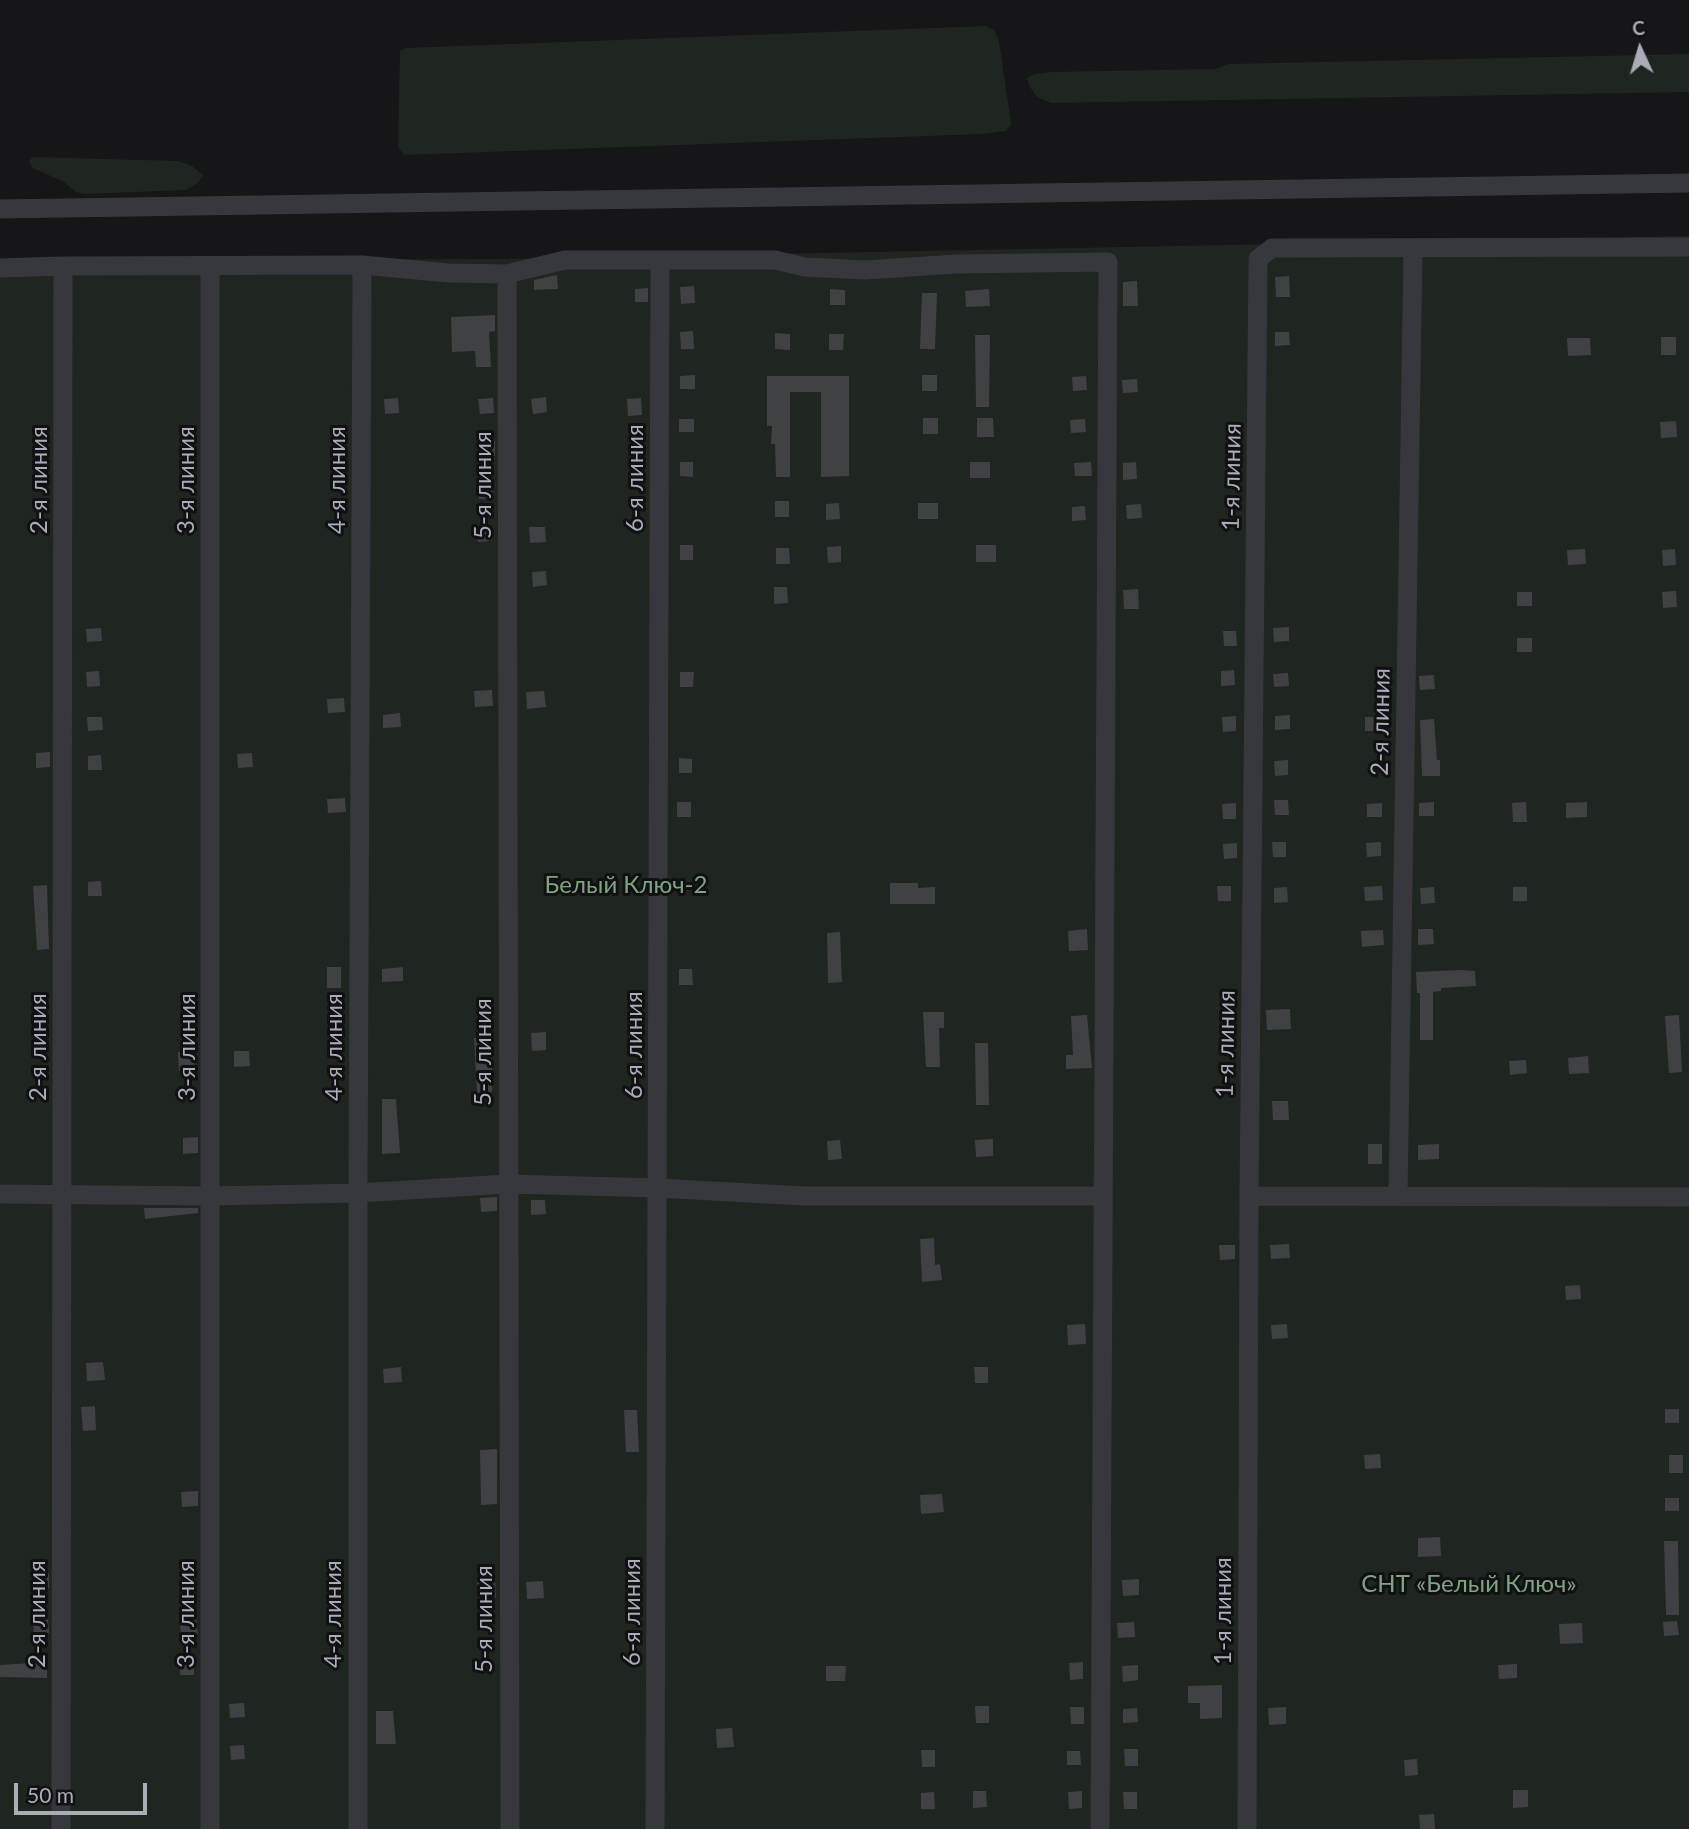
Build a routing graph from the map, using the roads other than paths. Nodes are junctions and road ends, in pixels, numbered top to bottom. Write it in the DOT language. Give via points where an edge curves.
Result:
graph roads {
  1 [pos="1689,183"];
  2 [pos="0,209"];
  3 [pos="1689,247"];
  4 [pos="1413,249"];
  5 [pos="660,261"];
  6 [pos="362,265"];
  7 [pos="63,266"];
  8 [pos="210,266"];
  9 [pos="0,268"];
  10 [pos="507,274"];
  11 [pos="507,1184"];
  12 [pos="659,1188"];
  13 [pos="358,1193"];
  14 [pos="0,1194"];
  15 [pos="63,1194"];
  16 [pos="211,1196"];
  17 [pos="1102,1196"];
  18 [pos="1249,1196"];
  19 [pos="1398,1196"];
  20 [pos="1689,1197"];
  21 [pos="61,1829"];
  22 [pos="210,1829"];
  23 [pos="358,1829"];
  24 [pos="510,1829"];
  25 [pos="655,1829"];
  26 [pos="1100,1829"];
  27 [pos="1247,1829"];
  1 -- 2 [label="street"];
  3 -- 4 [label="street"];
  4 -- 18 [label="street, 1-я линия" via="1272,248 1258,259"];
  4 -- 19 [label="street, 2-я линия"];
  5 -- 10 [label="street" via="565,260"];
  5 -- 12 [label="street, 6-я линия"];
  5 -- 17 [label="street" via="775,260 805,267 865,270 1108,262"];
  6 -- 8 [label="street"];
  6 -- 10 [label="street"];
  6 -- 13 [label="street, 4-я линия"];
  7 -- 8 [label="street"];
  7 -- 9 [label="street"];
  7 -- 15 [label="street, 2-я линия"];
  8 -- 16 [label="street, 3-я линия"];
  10 -- 11 [label="street, 5-я линия"];
  11 -- 12 [label="street"];
  11 -- 13 [label="street"];
  11 -- 24 [label="street, 5-я линия"];
  12 -- 17 [label="street" via="803,1196"];
  12 -- 25 [label="street, 6-я линия"];
  13 -- 16 [label="street"];
  13 -- 23 [label="street, 4-я линия"];
  14 -- 15 [label="street"];
  15 -- 16 [label="street"];
  15 -- 21 [label="street, 2-я линия"];
  16 -- 22 [label="street, 3-я линия"];
  17 -- 26 [label="street"];
  18 -- 19 [label="street"];
  18 -- 27 [label="street, 1-я линия"];
  19 -- 20 [label="street"];
}
